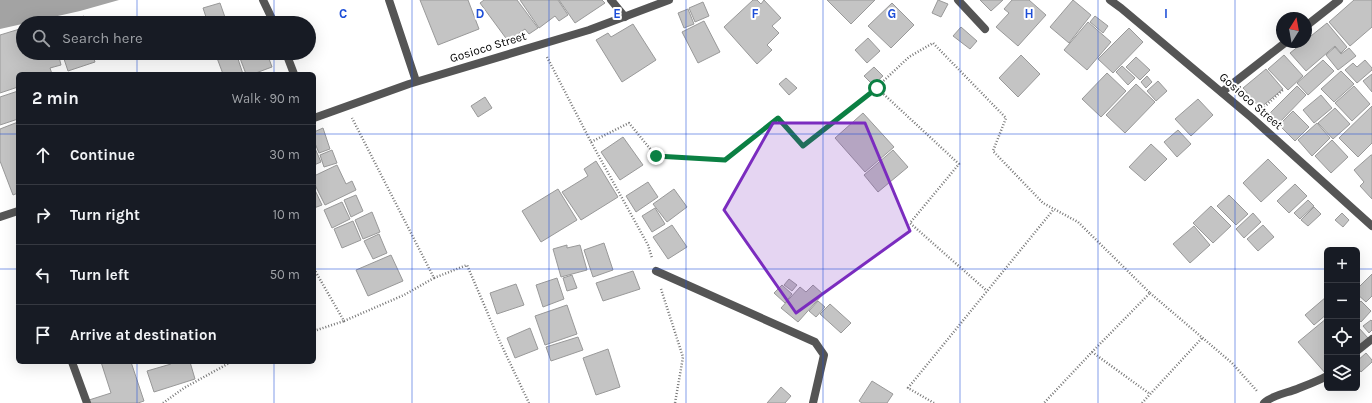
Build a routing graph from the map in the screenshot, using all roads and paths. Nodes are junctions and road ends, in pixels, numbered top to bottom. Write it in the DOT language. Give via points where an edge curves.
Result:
graph roads {
  1 [pos="263,0"];
  2 [pos="389,0"];
  3 [pos="611,0"];
  4 [pos="669,0"];
  5 [pos="958,0"];
  6 [pos="1110,0"];
  7 [pos="1340,0"];
  8 [pos="271,16"];
  9 [pos="625,16"];
  10 [pos="1312,21"];
  11 [pos="985,29"];
  12 [pos="1278,48"];
  13 [pos="545,53"];
  14 [pos="289,60"];
  15 [pos="293,72"];
  16 [pos="416,81"];
  17 [pos="877,88"];
  18 [pos="1284,89"];
  19 [pos="1222,92"];
  20 [pos="349,112"];
  21 [pos="316,117"];
  22 [pos="1252,118"];
  23 [pos="591,142"];
  24 [pos="1054,209"];
  25 [pos="16,213"];
  26 [pos="0,217"];
  27 [pos="1372,226"];
  28 [pos="656,271"];
  29 [pos="316,272"];
  30 [pos="434,278"];
  31 [pos="987,291"];
  32 [pos="1150,293"];
  33 [pos="344,320"];
  34 [pos="316,330"];
  35 [pos="1202,338"];
  36 [pos="1372,339"];
  37 [pos="1360,349"];
  38 [pos="1092,352"];
  39 [pos="73,364"];
  40 [pos="227,364"];
  41 [pos="1324,377"];
  42 [pos="1150,394"];
  43 [pos="1265,402"];
  44 [pos="87,403"];
  45 [pos="164,403"];
  46 [pos="529,403"];
  47 [pos="676,403"];
  48 [pos="813,403"];
  49 [pos="934,403"];
  50 [pos="1044,403"];
  51 [pos="1142,403"];
  1 -- 8 [label="street"];
  2 -- 16 [label="street"];
  3 -- 9 [label="street"];
  4 -- 9 [label="street, Gosioco Street"];
  5 -- 11 [label="street"];
  6 -- 19 [label="street, Gosioco Street"];
  7 -- 10 [label="street"];
  9 -- 16 [label="street, Gosioco Street" via="589,30"];
  12 -- 19 [label="street"];
  13 -- 23 [label="path"];
  14 -- 15 [label="street"];
  16 -- 21 [label="street, Gosioco Street"];
  17 -- 23 [label="path" via="803,146 778,118 725,160 656,156 629,123"];
  17 -- 24 [label="path" via="909,57 932,43 1006,118 993,151 1043,203"];
  17 -- 31 [label="path" via="960,164 910,223"];
  18 -- 22 [label="path"];
  19 -- 22 [label="street, Gosioco Street"];
  20 -- 30 [label="path"];
  22 -- 27 [label="street, Gosioco Street"];
  23 -- 28 [label="path" via="648,245"];
  24 -- 31 [label="path"];
  24 -- 32 [label="path" via="1078,222"];
  25 -- 26 [label="street"];
  28 -- 47 [label="path" via="682,357"];
  28 -- 48 [label="street" via="815,342 824,355"];
  29 -- 33 [label="path"];
  30 -- 33 [label="path" via="404,295"];
  30 -- 46 [label="path" via="467,265"];
  31 -- 49 [label="path" via="908,388"];
  32 -- 35 [label="path"];
  32 -- 38 [label="path"];
  33 -- 34 [label="path"];
  35 -- 42 [label="path"];
  35 -- 43 [label="path" via="1232,363"];
  36 -- 37 [label="street"];
  38 -- 42 [label="path"];
  38 -- 50 [label="path"];
  39 -- 44 [label="street"];
  40 -- 45 [label="path" via="184,388"];
  41 -- 43 [label="street"];
  42 -- 51 [label="path"];
}
